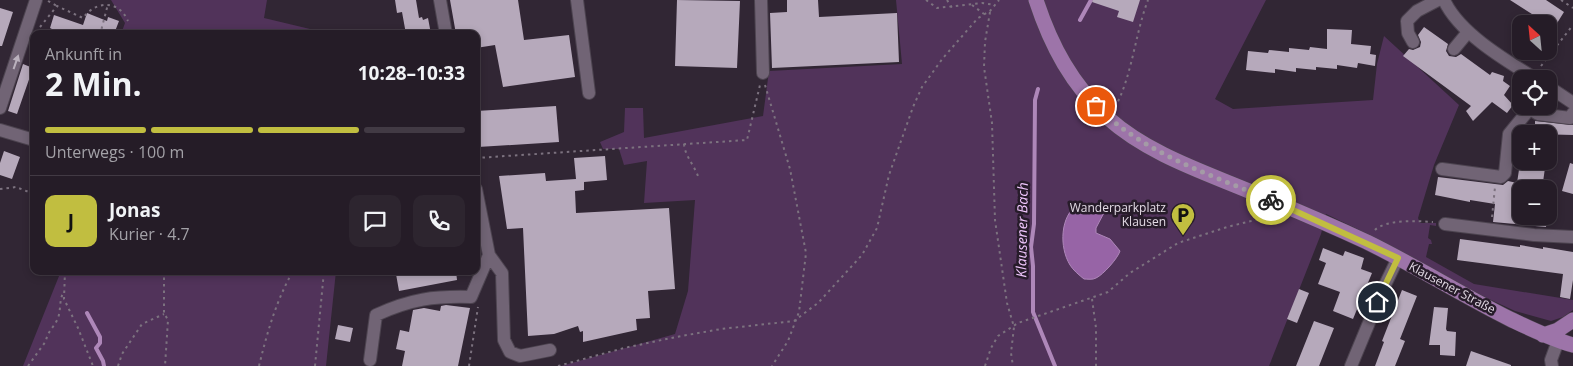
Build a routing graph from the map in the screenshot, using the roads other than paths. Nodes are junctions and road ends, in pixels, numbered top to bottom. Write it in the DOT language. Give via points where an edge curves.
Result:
graph roads {
  1 [pos="36,0"];
  2 [pos="440,0"];
  3 [pos="577,0"];
  4 [pos="761,0"];
  5 [pos="1036,0"];
  6 [pos="1438,0"];
  7 [pos="1444,0"];
  8 [pos="445,30"];
  9 [pos="1468,32"];
  10 [pos="1413,42"];
  11 [pos="1454,49"];
  12 [pos="1523,70"];
  13 [pos="764,72"];
  14 [pos="1557,92"];
  15 [pos="589,94"];
  16 [pos="1573,103"];
  17 [pos="0,108"];
  18 [pos="1573,114"];
  19 [pos="1525,115"];
  20 [pos="1546,115"];
  21 [pos="0,130"];
  22 [pos="30,139"];
  23 [pos="1442,169"];
  24 [pos="480,209"];
  25 [pos="1445,224"];
  26 [pos="1573,237"];
  27 [pos="489,255"];
  28 [pos="1398,258"];
  29 [pos="1573,320"];
  30 [pos="1543,335"];
  31 [pos="1558,341"];
  32 [pos="1573,346"];
  33 [pos="550,350"];
  34 [pos="370,360"];
  35 [pos="1351,366"];
  36 [pos="1552,366"];
  17 -- 1 [label="street, one-way"];
  2 -- 8 [label="street"];
  3 -- 15 [label="street"];
  4 -- 13 [label="street"];
  5 -- 28 [label="main road, Klausener Straße" via="1069,74 1108,118 1136,139"];
  6 -- 10 [label="street" via="1416,11 1407,21"];
  7 -- 9 [label="street"];
  9 -- 11 [label="street"];
  9 -- 12 [label="street"];
  14 -- 16 [label="street"];
  18 -- 20 [label="street" via="1570,118"];
  19 -- 23 [label="street" via="1510,134 1505,173 1501,177"];
  21 -- 22 [label="street"];
  24 -- 27 [label="street"];
  25 -- 26 [label="street"];
  27 -- 33 [label="street" via="502,273 504,340 510,352 520,356"];
  27 -- 34 [label="street" via="471,297 440,296 400,303 376,315"];
  28 -- 30 [label="main road, Klausener Straße"];
  28 -- 35 [label="street"];
  29 -- 30 [label="main road"];
  30 -- 31 [label="main road, Klausener Straße"];
  31 -- 32 [label="main road, Klausener Straße"];
  31 -- 36 [label="street"];
}
